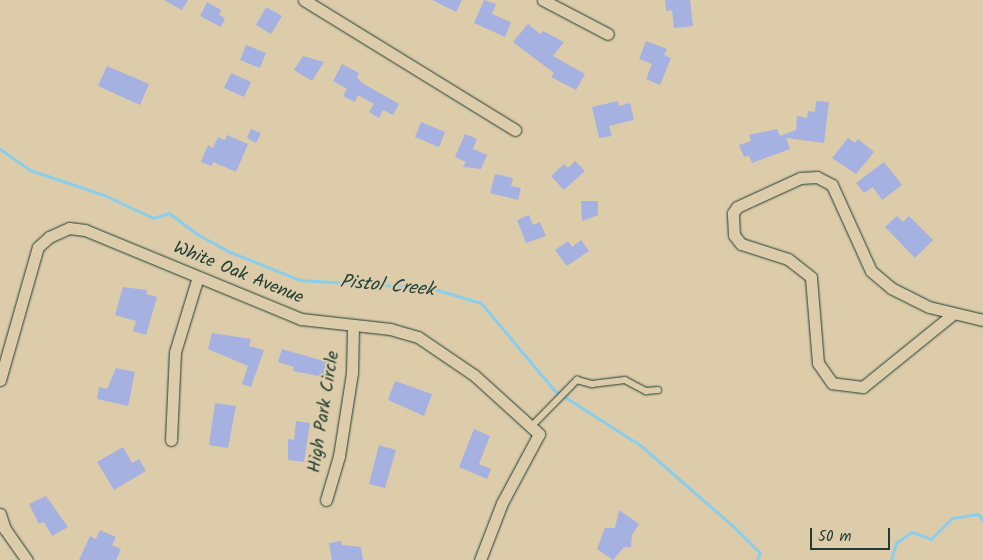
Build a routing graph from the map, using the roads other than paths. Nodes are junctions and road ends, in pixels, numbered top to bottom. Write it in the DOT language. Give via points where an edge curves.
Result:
graph roads {
  1 [pos="304,0"];
  2 [pos="543,0"];
  3 [pos="608,34"];
  4 [pos="515,130"];
  5 [pos="198,278"];
  6 [pos="954,314"];
  7 [pos="983,320"];
  8 [pos="353,328"];
  9 [pos="0,380"];
  10 [pos="658,390"];
  11 [pos="535,430"];
  12 [pos="171,440"];
  13 [pos="326,500"];
  14 [pos="0,514"];
  15 [pos="27,560"];
  16 [pos="480,560"];
  1 -- 4 [label="street"];
  2 -- 3 [label="street"];
  5 -- 8 [label="street, White Oak Avenue" via="302,319"];
  5 -- 9 [label="street, White Oak Avenue" via="85,230 69,228 49,236 38,247 33,260"];
  5 -- 12 [label="street" via="175,352"];
  6 -- 6 [label="street" via="929,307 891,288 871,271 832,185 817,178 800,178 737,207 733,213 734,236 741,244 788,259 811,277 818,363 832,383 863,387"];
  6 -- 7 [label="street"];
  8 -- 11 [label="street, White Oak Avenue" via="390,329 418,337 455,359"];
  8 -- 13 [label="street, High Park Circle" via="352,372 339,456"];
  10 -- 11 [label="lane" via="646,391 625,380 600,384 578,380 566,388"];
  11 -- 16 [label="street"];
  14 -- 15 [label="street" via="5,529"];
}
